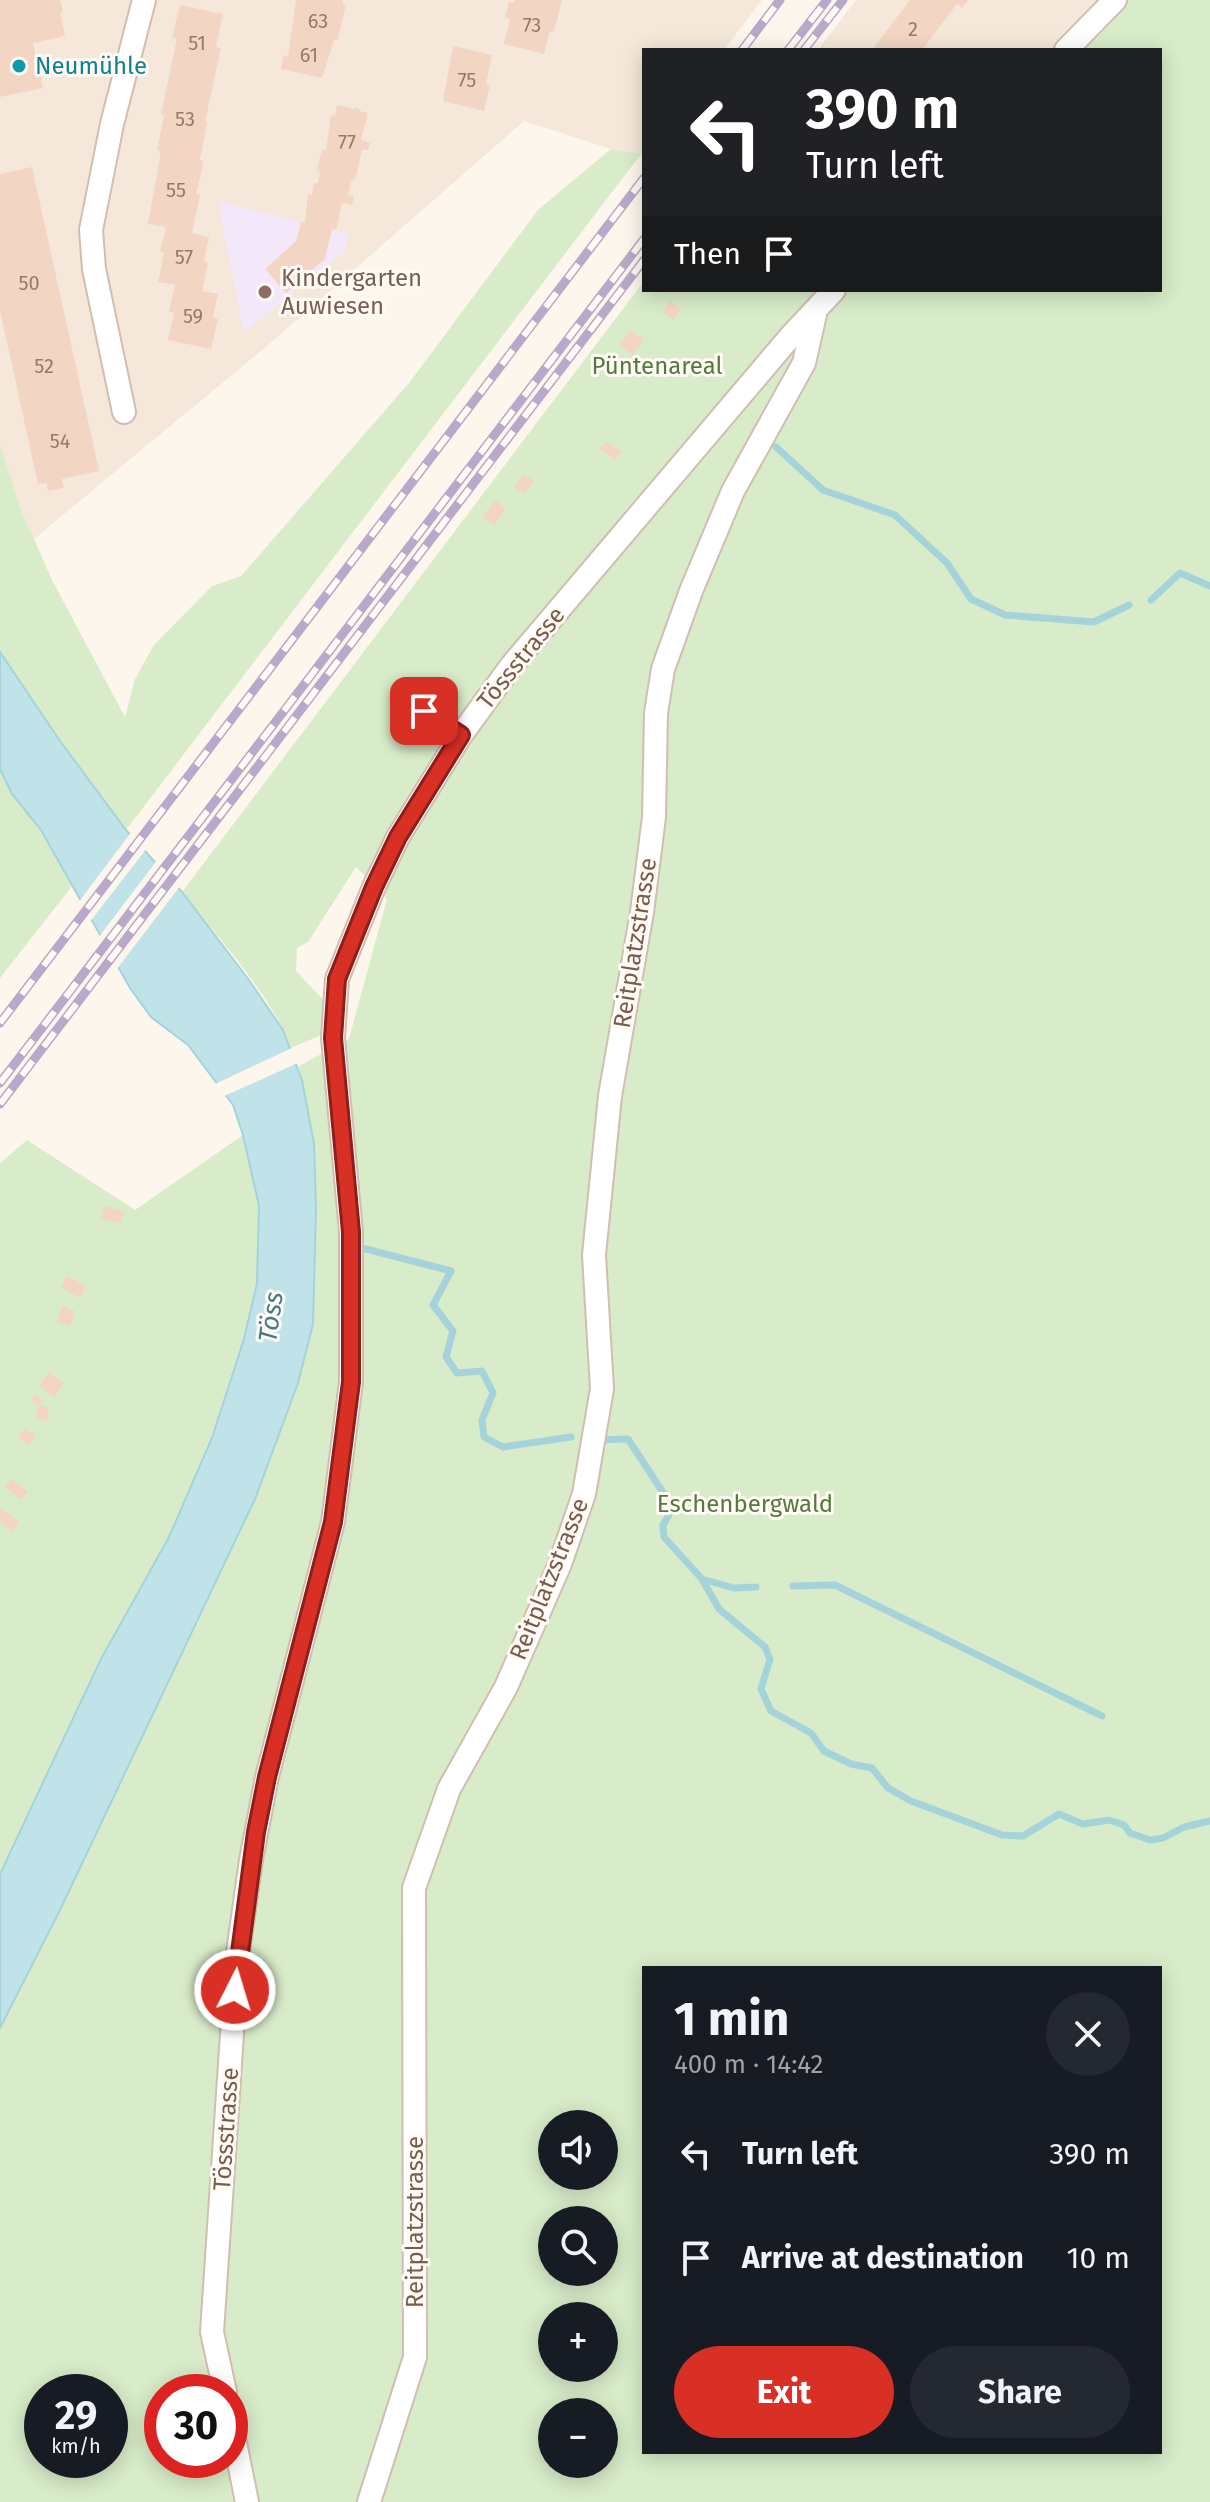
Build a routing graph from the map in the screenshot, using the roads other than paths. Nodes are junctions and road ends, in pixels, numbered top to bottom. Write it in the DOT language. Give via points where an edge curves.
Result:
graph roads {
  1 [pos="144,0"];
  2 [pos="1115,0"];
  3 [pos="1068,48"];
  4 [pos="832,292"];
  5 [pos="816,309"];
  6 [pos="124,412"];
  7 [pos="424,711"];
  8 [pos="461,735"];
  9 [pos="221,2374"];
  10 [pos="242,2478"];
  11 [pos="247,2502"];
  12 [pos="369,2502"];
  1 -- 6 [label="street" via="91,230 94,269"];
  2 -- 3 [label="street"];
  4 -- 5 [label="street"];
  5 -- 8 [label="street, Tössstrasse" via="512,665"];
  5 -- 12 [label="street, Reitplatzstrasse" via="804,363 733,491 663,669 656,713 654,817 610,1096 594,1255 602,1389 584,1494 506,1687 449,1789 414,1888 415,2357"];
  7 -- 8 [label="street"];
  8 -- 9 [label="street, Tössstrasse" via="398,837 337,979 333,1038 351,1232 351,1382 333,1522 267,1777 237,1959 212,2332"];
  10 -- 11 [label="street"];
}
